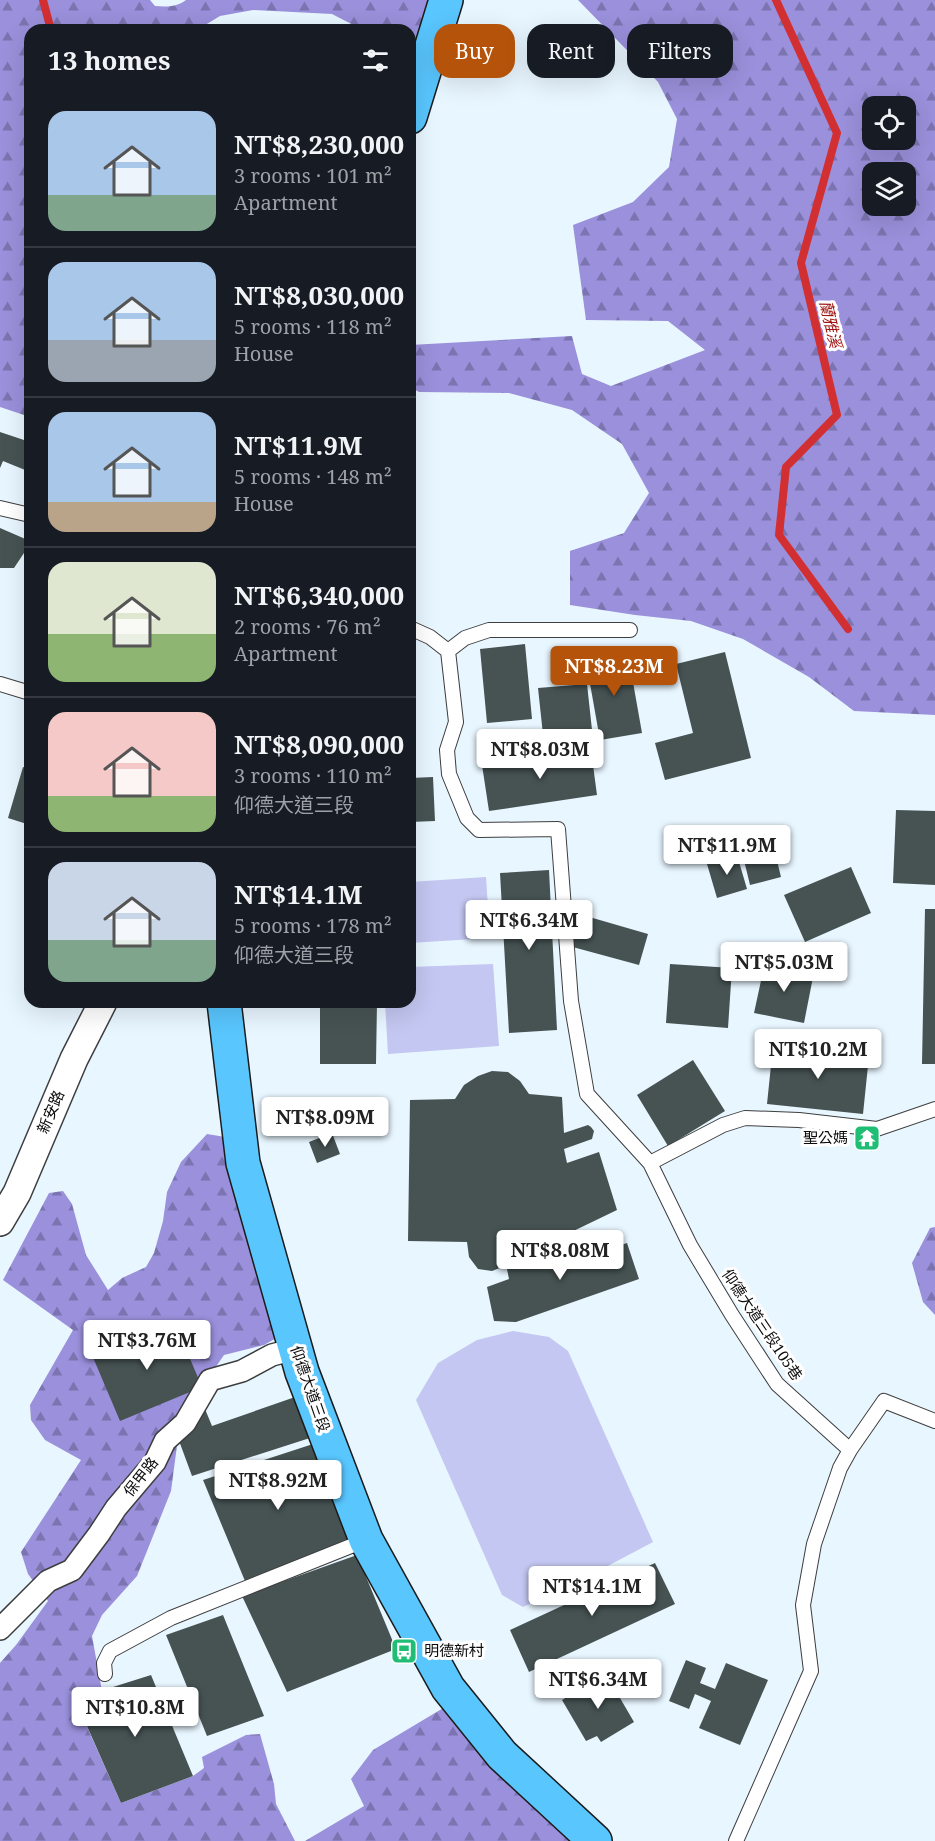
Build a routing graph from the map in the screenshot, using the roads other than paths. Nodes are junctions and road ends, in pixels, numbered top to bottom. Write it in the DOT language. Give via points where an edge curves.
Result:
graph roads {
  1 [pos="446,0"];
  2 [pos="416,98"];
  3 [pos="0,508"];
  4 [pos="24,514"];
  5 [pos="630,630"];
  6 [pos="416,631"];
  7 [pos="448,651"];
  8 [pos="0,684"];
  9 [pos="24,691"];
  10 [pos="100,1008"];
  11 [pos="225,1008"];
  12 [pos="935,1108"];
  13 [pos="650,1163"];
  14 [pos="0,1222"];
  15 [pos="295,1349"];
  16 [pos="935,1421"];
  17 [pos="850,1450"];
  18 [pos="366,1540"];
  19 [pos="0,1629"];
  20 [pos="105,1674"];
  21 [pos="594,1841"];
  22 [pos="736,1841"];
  1 -- 2 [label="main road"];
  3 -- 4 [label="lane"];
  5 -- 7 [label="lane" via="489,630 465,638"];
  6 -- 7 [label="lane"];
  7 -- 13 [label="lane, 仰德大道三段105巷" via="456,722 447,750 449,774 467,818 479,830 558,830 571,1001 587,1094"];
  8 -- 9 [label="lane"];
  10 -- 14 [label="street, 新安路" via="17,1193"];
  11 -- 15 [label="main road, 仰德大道三段" via="243,1163"];
  12 -- 13 [label="lane" via="877,1129 745,1118 723,1125"];
  13 -- 17 [label="lane, 仰德大道三段105巷" via="690,1245 777,1384"];
  15 -- 18 [label="main road, 仰德大道三段"];
  15 -- 19 [label="street, 保甲路" via="210,1380 185,1423 165,1441 155,1462 72,1570 48,1581"];
  16 -- 17 [label="lane" via="884,1401"];
  17 -- 22 [label="lane" via="814,1544 803,1605 811,1671"];
  18 -- 20 [label="lane" via="171,1618 110,1651 104,1663"];
  18 -- 21 [label="main road, 仰德大道三段" via="448,1688 502,1755"];
}
